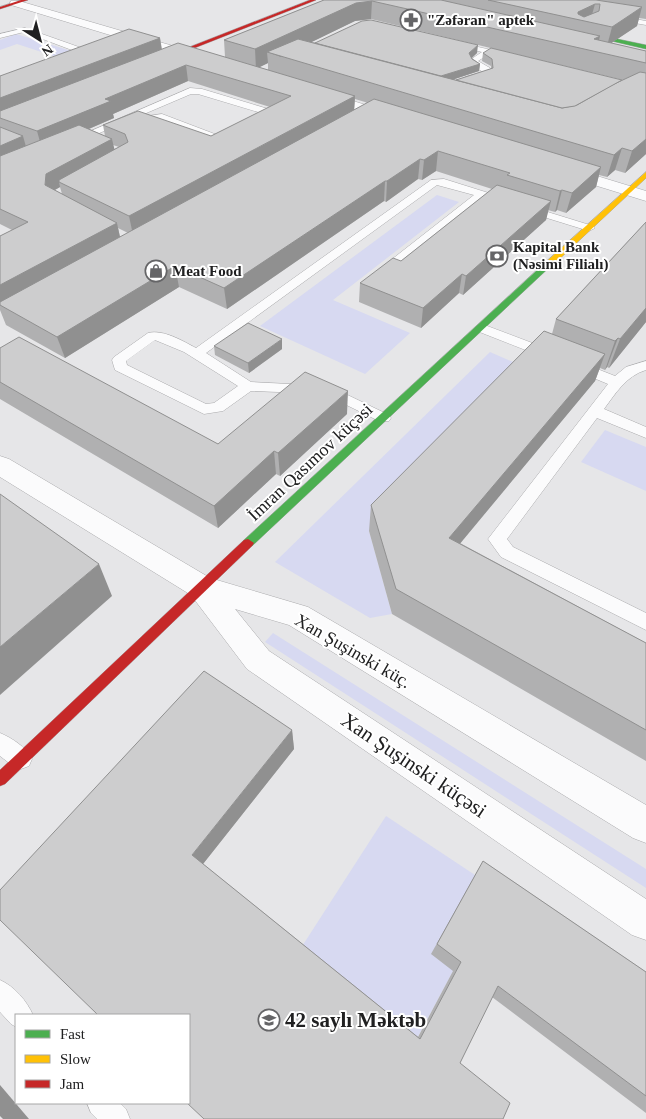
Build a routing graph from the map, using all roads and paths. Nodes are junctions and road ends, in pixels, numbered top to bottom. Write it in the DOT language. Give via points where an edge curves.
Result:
graph roads {
  1 [pos="314,0"];
  2 [pos="21,2"];
  3 [pos="0,8"];
  4 [pos="606,15"];
  5 [pos="646,23"];
  6 [pos="591,26"];
  7 [pos="574,31"];
  8 [pos="0,36"];
  9 [pos="442,40"];
  10 [pos="646,48"];
  11 [pos="180,52"];
  12 [pos="489,52"];
  13 [pos="518,58"];
  14 [pos="71,63"];
  15 [pos="216,63"];
  16 [pos="144,67"];
  17 [pos="460,82"];
  18 [pos="307,91"];
  19 [pos="371,111"];
  20 [pos="349,123"];
  21 [pos="409,123"];
  22 [pos="255,125"];
  23 [pos="81,137"];
  24 [pos="228,137"];
  25 [pos="65,144"];
  26 [pos="552,167"];
  27 [pos="646,174"];
  28 [pos="629,191"];
  29 [pos="482,194"];
  30 [pos="646,196"];
  31 [pos="500,200"];
  32 [pos="518,205"];
  33 [pos="589,228"];
  34 [pos="380,275"];
  35 [pos="482,328"];
  36 [pos="196,354"];
  37 [pos="646,365"];
  38 [pos="617,382"];
  39 [pos="248,386"];
  40 [pos="594,411"];
  41 [pos="384,418"];
  42 [pos="646,433"];
  43 [pos="0,465"];
  44 [pos="201,587"];
  45 [pos="646,622"];
  46 [pos="0,743"];
  47 [pos="21,759"];
  48 [pos="0,779"];
  49 [pos="646,825"];
  50 [pos="646,921"];
  51 [pos="0,993"];
  52 [pos="19,1014"];
  53 [pos="102,1104"];
  54 [pos="116,1119"];
  1 -- 11 [label="street"];
  2 -- 3 [label="street"];
  2 -- 11 [label="street"];
  4 -- 5 [label="lane"];
  6 -- 7 [label="lane"];
  7 -- 10 [label="street"];
  8 -- 14 [label="lane" via="25,30 90,54"];
  9 -- 12 [label="lane"];
  11 -- 15 [label="street"];
  11 -- 16 [label="street"];
  12 -- 13 [label="lane"];
  12 -- 17 [label="lane" via="474,60 487,73"];
  18 -- 19 [label="street"];
  19 -- 20 [label="street"];
  19 -- 21 [label="street"];
  22 -- 23 [label="lane" via="273,117 272,113 190,91"];
  23 -- 24 [label="lane" via="94,142 151,118 162,117 206,135"];
  23 -- 25 [label="lane"];
  26 -- 28 [label="street"];
  27 -- 28 [label="street, İmran Qasımov küçəsi"];
  28 -- 30 [label="street"];
  28 -- 33 [label="street, İmran Qasımov küçəsi"];
  29 -- 31 [label="lane"];
  29 -- 34 [label="lane"];
  29 -- 36 [label="lane" via="434,182"];
  32 -- 33 [label="lane"];
  33 -- 35 [label="street, İmran Qasımov küçəsi"];
  35 -- 38 [label="lane"];
  35 -- 41 [label="street, İmran Qasımov küçəsi"];
  36 -- 39 [label="lane"];
  36 -- 39 [label="lane" via="153,336 119,360 120,367 204,409 218,408"];
  37 -- 38 [label="lane" via="630,370"];
  38 -- 40 [label="lane"];
  39 -- 41 [label="lane" via="329,391"];
  40 -- 42 [label="lane"];
  40 -- 45 [label="lane" via="497,539 507,552"];
  41 -- 44 [label="street, İmran Qasımov küçəsi"];
  43 -- 44 [label="street, Xan Şuşinski küç."];
  44 -- 47 [label="street, İmran Qasımov küçəsi"];
  44 -- 49 [label="street, Xan Şuşinski küç." via="298,616"];
  44 -- 50 [label="street, Xan Şuşinski küçəsi" via="258,660"];
  46 -- 47 [label="lane"];
  47 -- 48 [label="street, İmran Qasımov küçəsi"];
  51 -- 52 [label="lane"];
  53 -- 54 [label="lane"];
}
